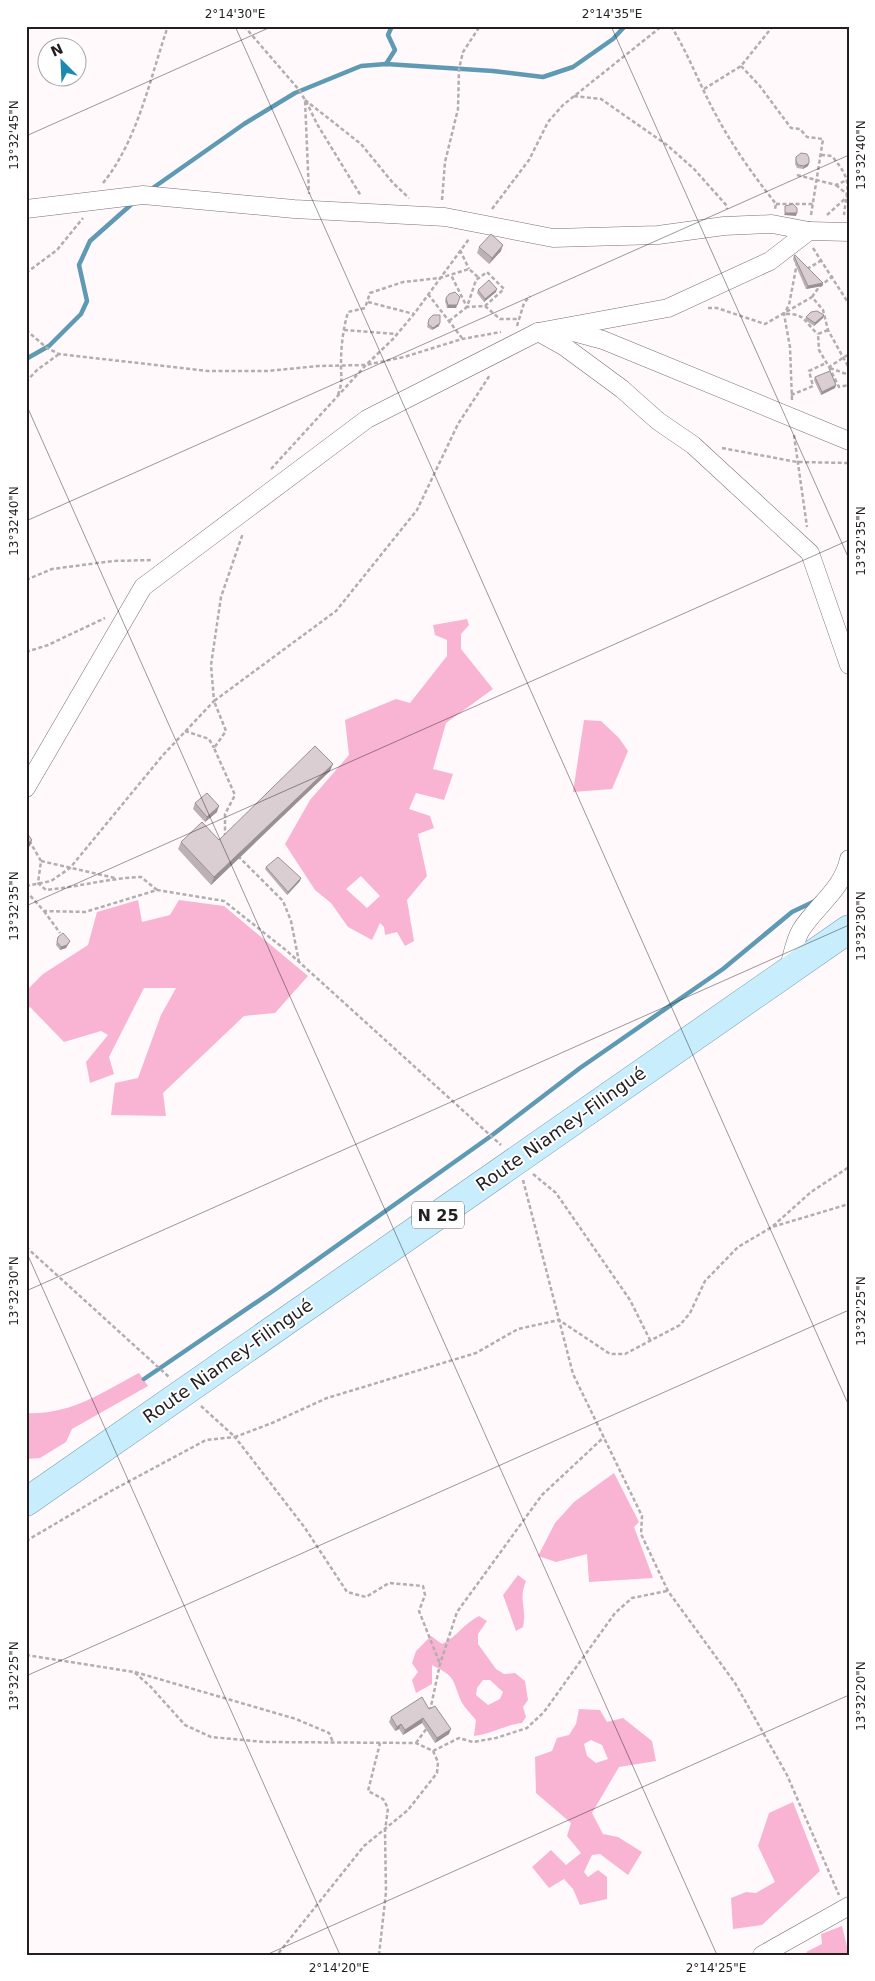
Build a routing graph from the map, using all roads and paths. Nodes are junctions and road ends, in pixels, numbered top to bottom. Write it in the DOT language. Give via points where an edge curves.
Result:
graph roads {
  1 [pos="168,26"];
  2 [pos="244,26"];
  3 [pos="480,26"];
  4 [pos="662,26"];
  5 [pos="671,26"];
  6 [pos="773,26"];
  7 [pos="741,66"];
  8 [pos="704,89"];
  9 [pos="574,96"];
  10 [pos="305,100"];
  11 [pos="821,155"];
  12 [pos="797,175"];
  13 [pos="848,180"];
  14 [pos="817,182"];
  15 [pos="836,184"];
  16 [pos="849,195"];
  17 [pos="87,202"];
  18 [pos="776,204"];
  19 [pos="813,204"];
  20 [pos="26,209"];
  21 [pos="312,210"];
  22 [pos="371,213"];
  23 [pos="435,216"];
  24 [pos="480,224"];
  25 [pos="772,224"];
  26 [pos="724,226"];
  27 [pos="845,232"];
  28 [pos="807,235"];
  29 [pos="460,250"];
  30 [pos="797,260"];
  31 [pos="822,260"];
  32 [pos="469,268"];
  33 [pos="26,273"];
  34 [pos="451,274"];
  35 [pos="795,276"];
  36 [pos="833,276"];
  37 [pos="440,278"];
  38 [pos="479,278"];
  39 [pos="428,294"];
  40 [pos="530,296"];
  41 [pos="812,297"];
  42 [pos="367,302"];
  43 [pos="849,304"];
  44 [pos="485,306"];
  45 [pos="674,306"];
  46 [pos="467,307"];
  47 [pos="414,314"];
  48 [pos="784,314"];
  49 [pos="519,318"];
  50 [pos="449,321"];
  51 [pos="560,328"];
  52 [pos="26,330"];
  53 [pos="343,330"];
  54 [pos="828,330"];
  55 [pos="504,332"];
  56 [pos="538,332"];
  57 [pos="397,334"];
  58 [pos="818,334"];
  59 [pos="462,339"];
  60 [pos="506,350"];
  61 [pos="59,354"];
  62 [pos="849,354"];
  63 [pos="842,358"];
  64 [pos="826,362"];
  65 [pos="366,365"];
  66 [pos="341,366"];
  67 [pos="829,367"];
  68 [pos="849,368"];
  69 [pos="849,375"];
  70 [pos="26,382"];
  71 [pos="849,385"];
  72 [pos="792,395"];
  73 [pos="337,397"];
  74 [pos="792,418"];
  75 [pos="849,441"];
  76 [pos="722,448"];
  77 [pos="797,462"];
  78 [pos="849,463"];
  79 [pos="266,474"];
  80 [pos="252,505"];
  81 [pos="810,553"];
  82 [pos="164,571"];
  83 [pos="26,580"];
  84 [pos="107,616"];
  85 [pos="26,652"];
  86 [pos="849,665"];
  87 [pos="214,701"];
  88 [pos="185,731"];
  89 [pos="214,748"];
  90 [pos="26,788"];
  91 [pos="26,835"];
  92 [pos="227,842"];
  93 [pos="237,855"];
  94 [pos="849,860"];
  95 [pos="41,861"];
  96 [pos="70,868"];
  97 [pos="116,878"];
  98 [pos="38,884"];
  99 [pos="26,886"];
  100 [pos="157,890"];
  101 [pos="26,891"];
  102 [pos="44,911"];
  103 [pos="849,929"];
  104 [pos="60,933"];
  105 [pos="299,962"];
  106 [pos="788,971"];
  107 [pos="517,1160"];
  108 [pos="849,1167"];
  109 [pos="849,1204"];
  110 [pos="772,1227"];
  111 [pos="26,1247"];
  112 [pos="559,1320"];
  113 [pos="651,1342"];
  114 [pos="185,1391"];
  115 [pos="235,1437"];
  116 [pos="604,1437"];
  117 [pos="26,1502"];
  118 [pos="26,1541"];
  119 [pos="668,1591"];
  120 [pos="26,1655"];
  121 [pos="440,1664"];
  122 [pos="134,1672"];
  123 [pos="429,1719"];
  124 [pos="428,1727"];
  125 [pos="333,1742"];
  126 [pos="380,1743"];
  127 [pos="416,1743"];
  128 [pos="433,1751"];
  129 [pos="385,1831"];
  130 [pos="847,1908"];
  131 [pos="278,1955"];
  132 [pos="379,1955"];
  133 [pos="762,1955"];
  1 -- 17 [label="path" via="136,123 112,172"];
  2 -- 10 [label="path"];
  3 -- 23 [label="path" via="461,60 458,109"];
  4 -- 9 [label="path"];
  5 -- 8 [label="path"];
  6 -- 7 [label="path"];
  7 -- 8 [label="path"];
  7 -- 11 [label="path" via="759,84 791,128 800,129 807,137 823,139"];
  8 -- 18 [label="path" via="747,166"];
  9 -- 24 [label="path" via="548,122 518,178"];
  9 -- 26 [label="path" via="602,99 667,145 727,206"];
  10 -- 21 [label="path" via="308,189"];
  10 -- 22 [label="path"];
  10 -- 23 [label="path" via="361,144 393,184"];
  11 -- 13 [label="path" via="832,156"];
  11 -- 14 [label="path"];
  12 -- 14 [label="path"];
  13 -- 15 [label="path"];
  13 -- 16 [label="path"];
  14 -- 15 [label="path"];
  14 -- 19 [label="path"];
  15 -- 16 [label="path"];
  16 -- 27 [label="path" via="845,204"];
  16 -- 28 [label="path"];
  17 -- 20 [label="street"];
  17 -- 21 [label="street" via="143,196"];
  17 -- 33 [label="path" via="82,221 57,250"];
  18 -- 19 [label="path"];
  18 -- 25 [label="path"];
  19 -- 28 [label="path"];
  21 -- 22 [label="street"];
  22 -- 23 [label="street"];
  23 -- 24 [label="street"];
  24 -- 26 [label="street" via="553,238 658,235"];
  24 -- 29 [label="path"];
  25 -- 26 [label="street"];
  25 -- 28 [label="street"];
  27 -- 28 [label="street"];
  28 -- 31 [label="path"];
  28 -- 45 [label="street" via="770,262"];
  29 -- 32 [label="path"];
  29 -- 37 [label="path"];
  30 -- 35 [label="path"];
  31 -- 35 [label="path"];
  31 -- 36 [label="path"];
  32 -- 34 [label="path"];
  32 -- 38 [label="path"];
  34 -- 37 [label="path"];
  34 -- 46 [label="path"];
  35 -- 48 [label="path" via="790,305"];
  36 -- 41 [label="path"];
  36 -- 43 [label="path"];
  37 -- 39 [label="path"];
  37 -- 42 [label="path" via="403,282 370,293"];
  38 -- 44 [label="path" via="487,272 504,289"];
  38 -- 46 [label="path"];
  39 -- 47 [label="path"];
  39 -- 50 [label="path"];
  40 -- 49 [label="path"];
  41 -- 48 [label="path"];
  41 -- 54 [label="path" via="824,310"];
  42 -- 47 [label="path"];
  42 -- 53 [label="path" via="365,308 348,312"];
  44 -- 46 [label="path"];
  44 -- 49 [label="path" via="500,318"];
  45 -- 48 [label="path" via="716,308 765,324"];
  45 -- 51 [label="street"];
  46 -- 50 [label="path"];
  47 -- 57 [label="path"];
  48 -- 58 [label="path" via="802,316"];
  48 -- 72 [label="path" via="790,347"];
  49 -- 56 [label="path" via="515,332"];
  50 -- 59 [label="path"];
  51 -- 56 [label="street"];
  51 -- 74 [label="street" via="603,340"];
  52 -- 61 [label="path" via="46,348"];
  53 -- 57 [label="path"];
  53 -- 66 [label="path"];
  54 -- 58 [label="path"];
  54 -- 63 [label="path"];
  55 -- 59 [label="path"];
  56 -- 60 [label="street" via="522,338"];
  56 -- 81 [label="street" via="622,388 658,421 692,445"];
  57 -- 65 [label="path"];
  58 -- 64 [label="path" via="819,350"];
  59 -- 65 [label="path"];
  60 -- 80 [label="street" via="367,419"];
  60 -- 87 [label="path" via="458,424 417,510 336,610"];
  61 -- 66 [label="path" via="208,371"];
  61 -- 70 [label="path"];
  62 -- 63 [label="path"];
  63 -- 67 [label="path"];
  63 -- 68 [label="path"];
  64 -- 67 [label="path"];
  64 -- 72 [label="path" via="808,371 813,386"];
  65 -- 66 [label="path"];
  65 -- 73 [label="path"];
  66 -- 73 [label="path" via="343,378"];
  67 -- 69 [label="path"];
  67 -- 71 [label="path" via="839,387"];
  72 -- 74 [label="path"];
  73 -- 79 [label="path"];
  74 -- 75 [label="street"];
  74 -- 77 [label="path"];
  76 -- 77 [label="path"];
  77 -- 78 [label="path"];
  77 -- 81 [label="path"];
  80 -- 82 [label="street"];
  80 -- 87 [label="path" via="221,597 211,665"];
  81 -- 86 [label="street"];
  82 -- 83 [label="path" via="150,559 52,569"];
  82 -- 90 [label="street" via="143,587"];
  84 -- 85 [label="path" via="100,622"];
  87 -- 88 [label="path"];
  87 -- 89 [label="path" via="226,731"];
  88 -- 89 [label="path" via="209,739"];
  88 -- 96 [label="path"];
  89 -- 92 [label="path" via="235,795 225,814 224,836"];
  91 -- 95 [label="path"];
  93 -- 105 [label="path" via="283,902 291,921"];
  94 -- 106 [label="street" via="831,894 800,930"];
  95 -- 96 [label="path"];
  95 -- 98 [label="path"];
  96 -- 97 [label="path"];
  96 -- 98 [label="path" via="51,881"];
  97 -- 98 [label="path" via="46,890"];
  97 -- 100 [label="path" via="141,877"];
  98 -- 99 [label="path"];
  100 -- 102 [label="path" via="85,912"];
  100 -- 105 [label="path" via="224,901"];
  101 -- 102 [label="path"];
  102 -- 104 [label="path"];
  103 -- 106 [label="main road, Route Niamey-Filingué / N 25"];
  105 -- 107 [label="path"];
  106 -- 107 [label="main road, Route Niamey-Filingué / N 25"];
  107 -- 112 [label="path"];
  107 -- 113 [label="path" via="556,1193 630,1300"];
  107 -- 114 [label="main road, Route Niamey-Filingué / N 25"];
  108 -- 110 [label="path" via="811,1192"];
  109 -- 110 [label="path"];
  110 -- 113 [label="path" via="738,1247 705,1281 690,1313 680,1325"];
  111 -- 114 [label="path"];
  112 -- 113 [label="path" via="610,1354 625,1354"];
  112 -- 115 [label="path" via="518,1330 476,1353 327,1398"];
  112 -- 116 [label="path" via="573,1374"];
  114 -- 115 [label="path"];
  114 -- 117 [label="main road, Route Niamey-Filingué / N 25"];
  115 -- 118 [label="path" via="206,1440"];
  115 -- 121 [label="path" via="305,1528 347,1592 366,1596 389,1583 423,1586 425,1595 420,1611"];
  116 -- 119 [label="path" via="642,1516 641,1534"];
  116 -- 121 [label="path" via="542,1495 496,1554 457,1612"];
  119 -- 128 [label="path" via="632,1598 615,1613 544,1712 527,1728 473,1742 459,1738"];
  119 -- 130 [label="path" via="735,1683 787,1775"];
  120 -- 122 [label="path"];
  121 -- 123 [label="path"];
  122 -- 125 [label="path" via="296,1719 329,1733"];
  122 -- 125 [label="path" via="185,1725 211,1737 264,1742"];
  124 -- 127 [label="path"];
  125 -- 126 [label="path"];
  126 -- 127 [label="path"];
  126 -- 129 [label="path" via="368,1791 383,1799 388,1808"];
  127 -- 128 [label="path"];
  128 -- 129 [label="path" via="438,1762 437,1772 408,1810"];
  129 -- 131 [label="path" via="364,1846"];
  129 -- 132 [label="path" via="386,1892"];
  130 -- 133 [label="street"];
}
